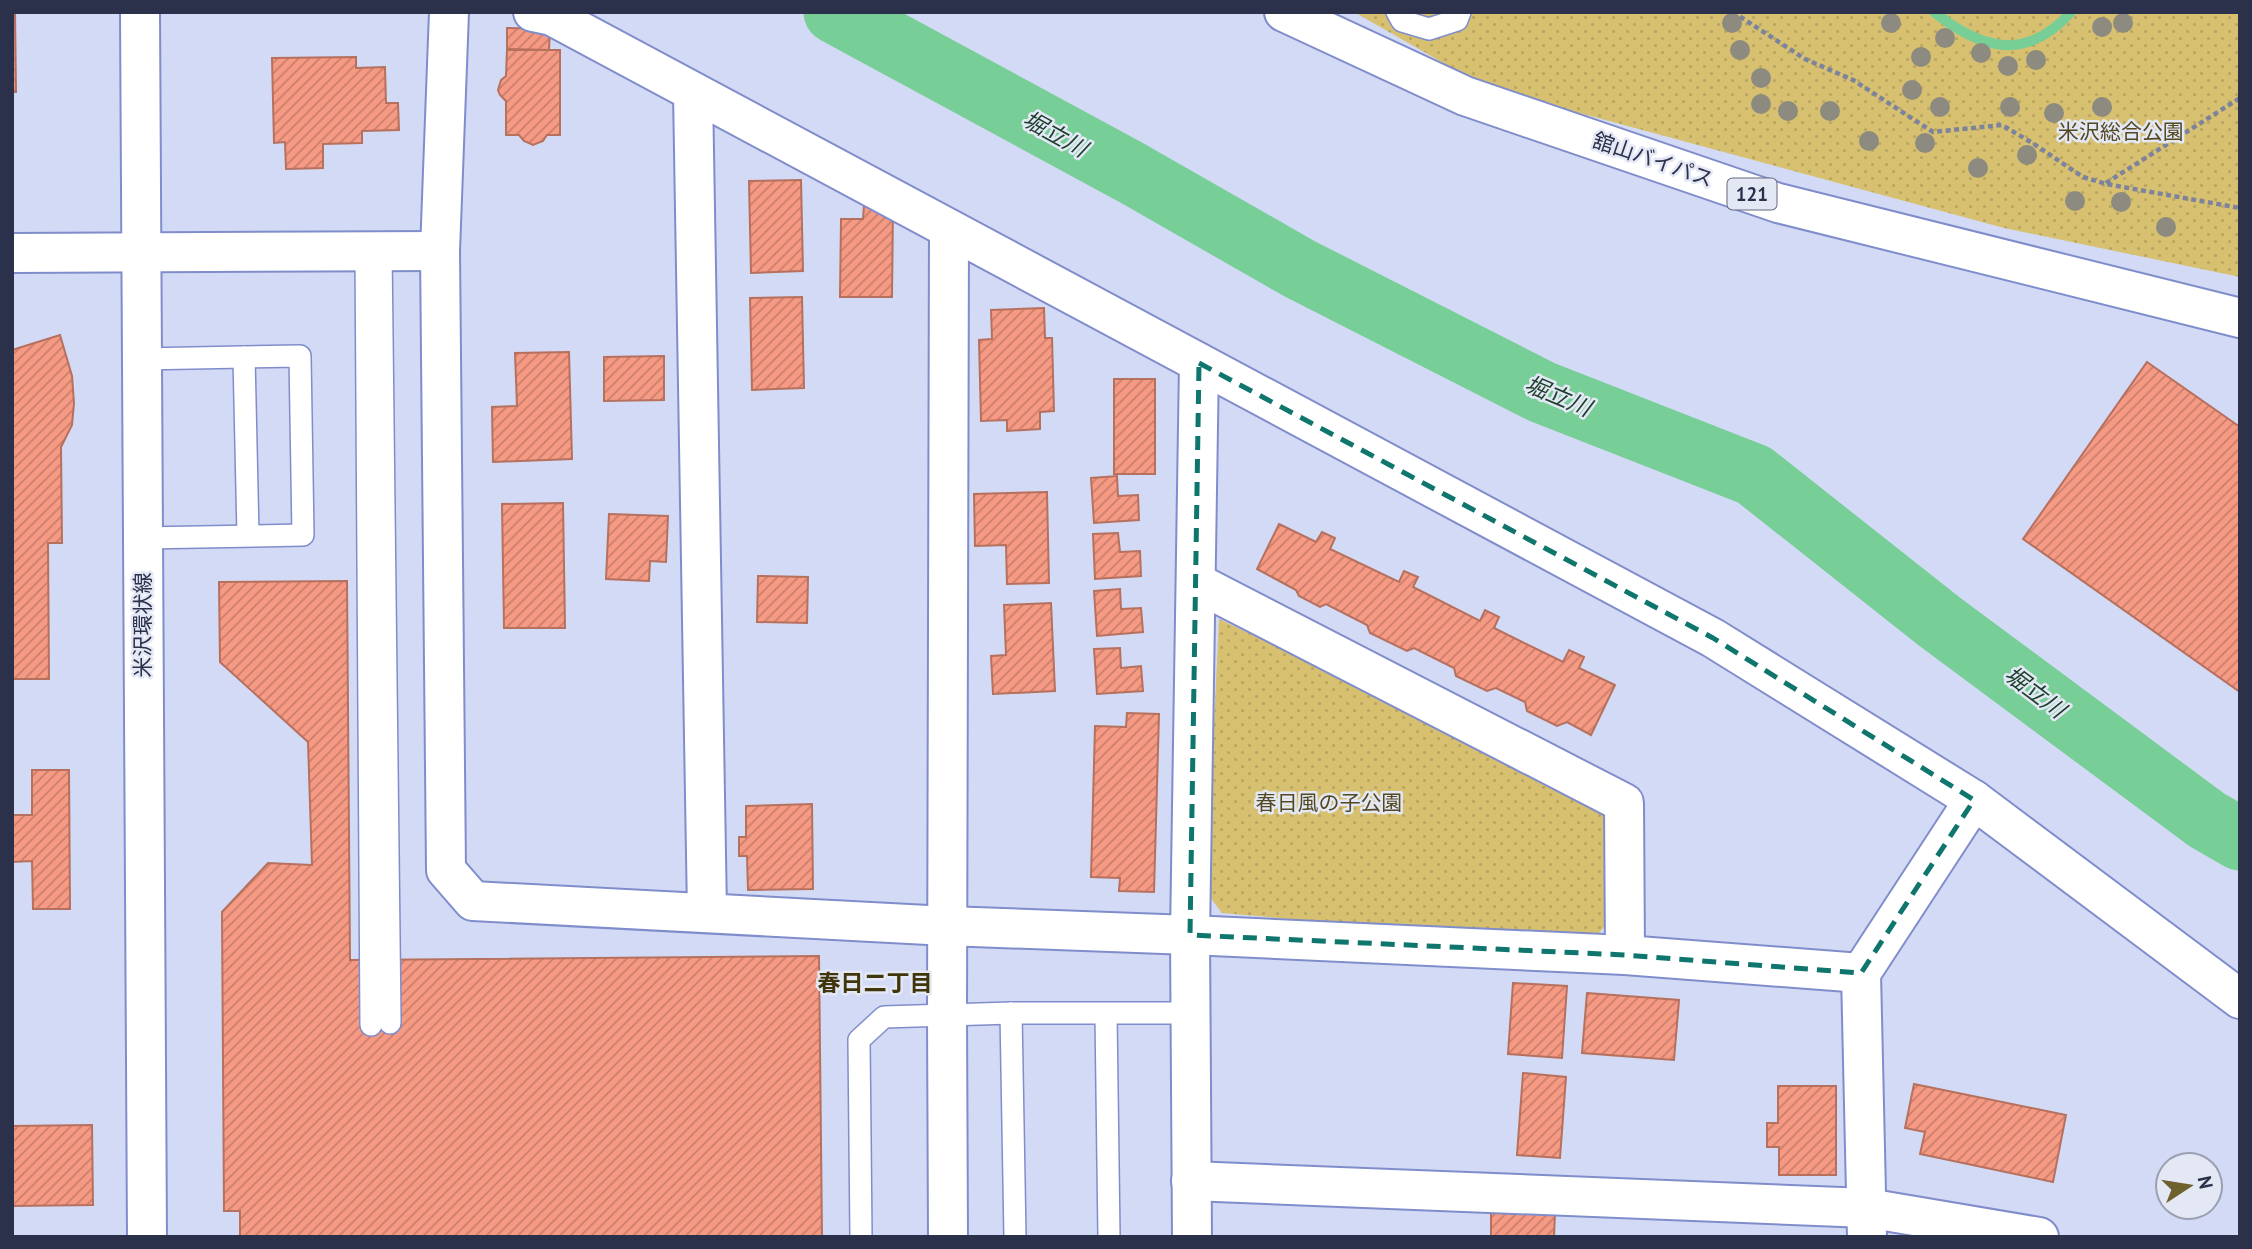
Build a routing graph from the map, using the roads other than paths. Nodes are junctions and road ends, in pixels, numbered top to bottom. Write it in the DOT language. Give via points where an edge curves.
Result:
graph roads {
  1 [pos="140,12"];
  2 [pos="449,12"];
  3 [pos="533,12"];
  4 [pos="1284,12"];
  5 [pos="1397,12"];
  6 [pos="1460,12"];
  7 [pos="693,92"];
  8 [pos="950,229"];
  9 [pos="373,251"];
  10 [pos="440,251"];
  11 [pos="12,253"];
  12 [pos="141,253"];
  13 [pos="2240,317"];
  14 [pos="244,357"];
  15 [pos="141,359"];
  16 [pos="1199,363"];
  17 [pos="248,536"];
  18 [pos="143,537"];
  19 [pos="1196,583"];
  20 [pos="1974,800"];
  21 [pos="707,913"];
  22 [pos="947,926"];
  23 [pos="1190,935"];
  24 [pos="1625,955"];
  25 [pos="1861,973"];
  26 [pos="2240,999"];
  27 [pos="1011,1013"];
  28 [pos="1191,1013"];
  29 [pos="1105,1014"];
  30 [pos="947,1015"];
  31 [pos="380,1024"];
  32 [pos="1191,1181"];
  33 [pos="1867,1222"];
  34 [pos="147,1237"];
  35 [pos="861,1237"];
  36 [pos="948,1237"];
  37 [pos="1015,1237"];
  38 [pos="1109,1237"];
  39 [pos="1192,1237"];
  40 [pos="2039,1237"];
  1 -- 12 [label="main road, 米沢環状線"];
  2 -- 10 [label="main road"];
  3 -- 7 [label="main road" via="552,16"];
  4 -- 13 [label="main road, 舘山バイパス / 121" via="1465,96 1778,203"];
  5 -- 6 [label="lane" via="1402,21 1429,29 1457,20"];
  7 -- 8 [label="main road"];
  7 -- 21 [label="main road"];
  8 -- 16 [label="main road"];
  8 -- 22 [label="main road"];
  9 -- 10 [label="main road"];
  9 -- 12 [label="main road"];
  9 -- 31 [label="lane"];
  10 -- 21 [label="main road" via="446,870 473,901"];
  11 -- 12 [label="main road"];
  12 -- 15 [label="main road, 米沢環状線"];
  14 -- 15 [label="lane"];
  14 -- 17 [label="lane"];
  14 -- 17 [label="lane" via="300,356 303,535"];
  15 -- 18 [label="main road, 米沢環状線"];
  16 -- 19 [label="main road"];
  16 -- 20 [label="main road" via="1713,638"];
  17 -- 18 [label="lane"];
  18 -- 34 [label="main road, 米沢環状線"];
  19 -- 23 [label="main road"];
  19 -- 24 [label="main road" via="1624,803"];
  20 -- 25 [label="main road"];
  20 -- 26 [label="main road"];
  21 -- 22 [label="main road"];
  22 -- 23 [label="main road"];
  22 -- 30 [label="main road"];
  23 -- 24 [label="main road"];
  23 -- 28 [label="main road"];
  24 -- 25 [label="main road"];
  25 -- 33 [label="main road"];
  27 -- 29 [label="lane"];
  27 -- 30 [label="lane"];
  27 -- 37 [label="lane"];
  28 -- 29 [label="lane"];
  28 -- 32 [label="main road"];
  29 -- 38 [label="lane"];
  30 -- 35 [label="lane" via="884,1017 859,1040"];
  30 -- 36 [label="main road"];
  32 -- 33 [label="main road"];
  32 -- 39 [label="main road"];
  33 -- 40 [label="main road"];
}
